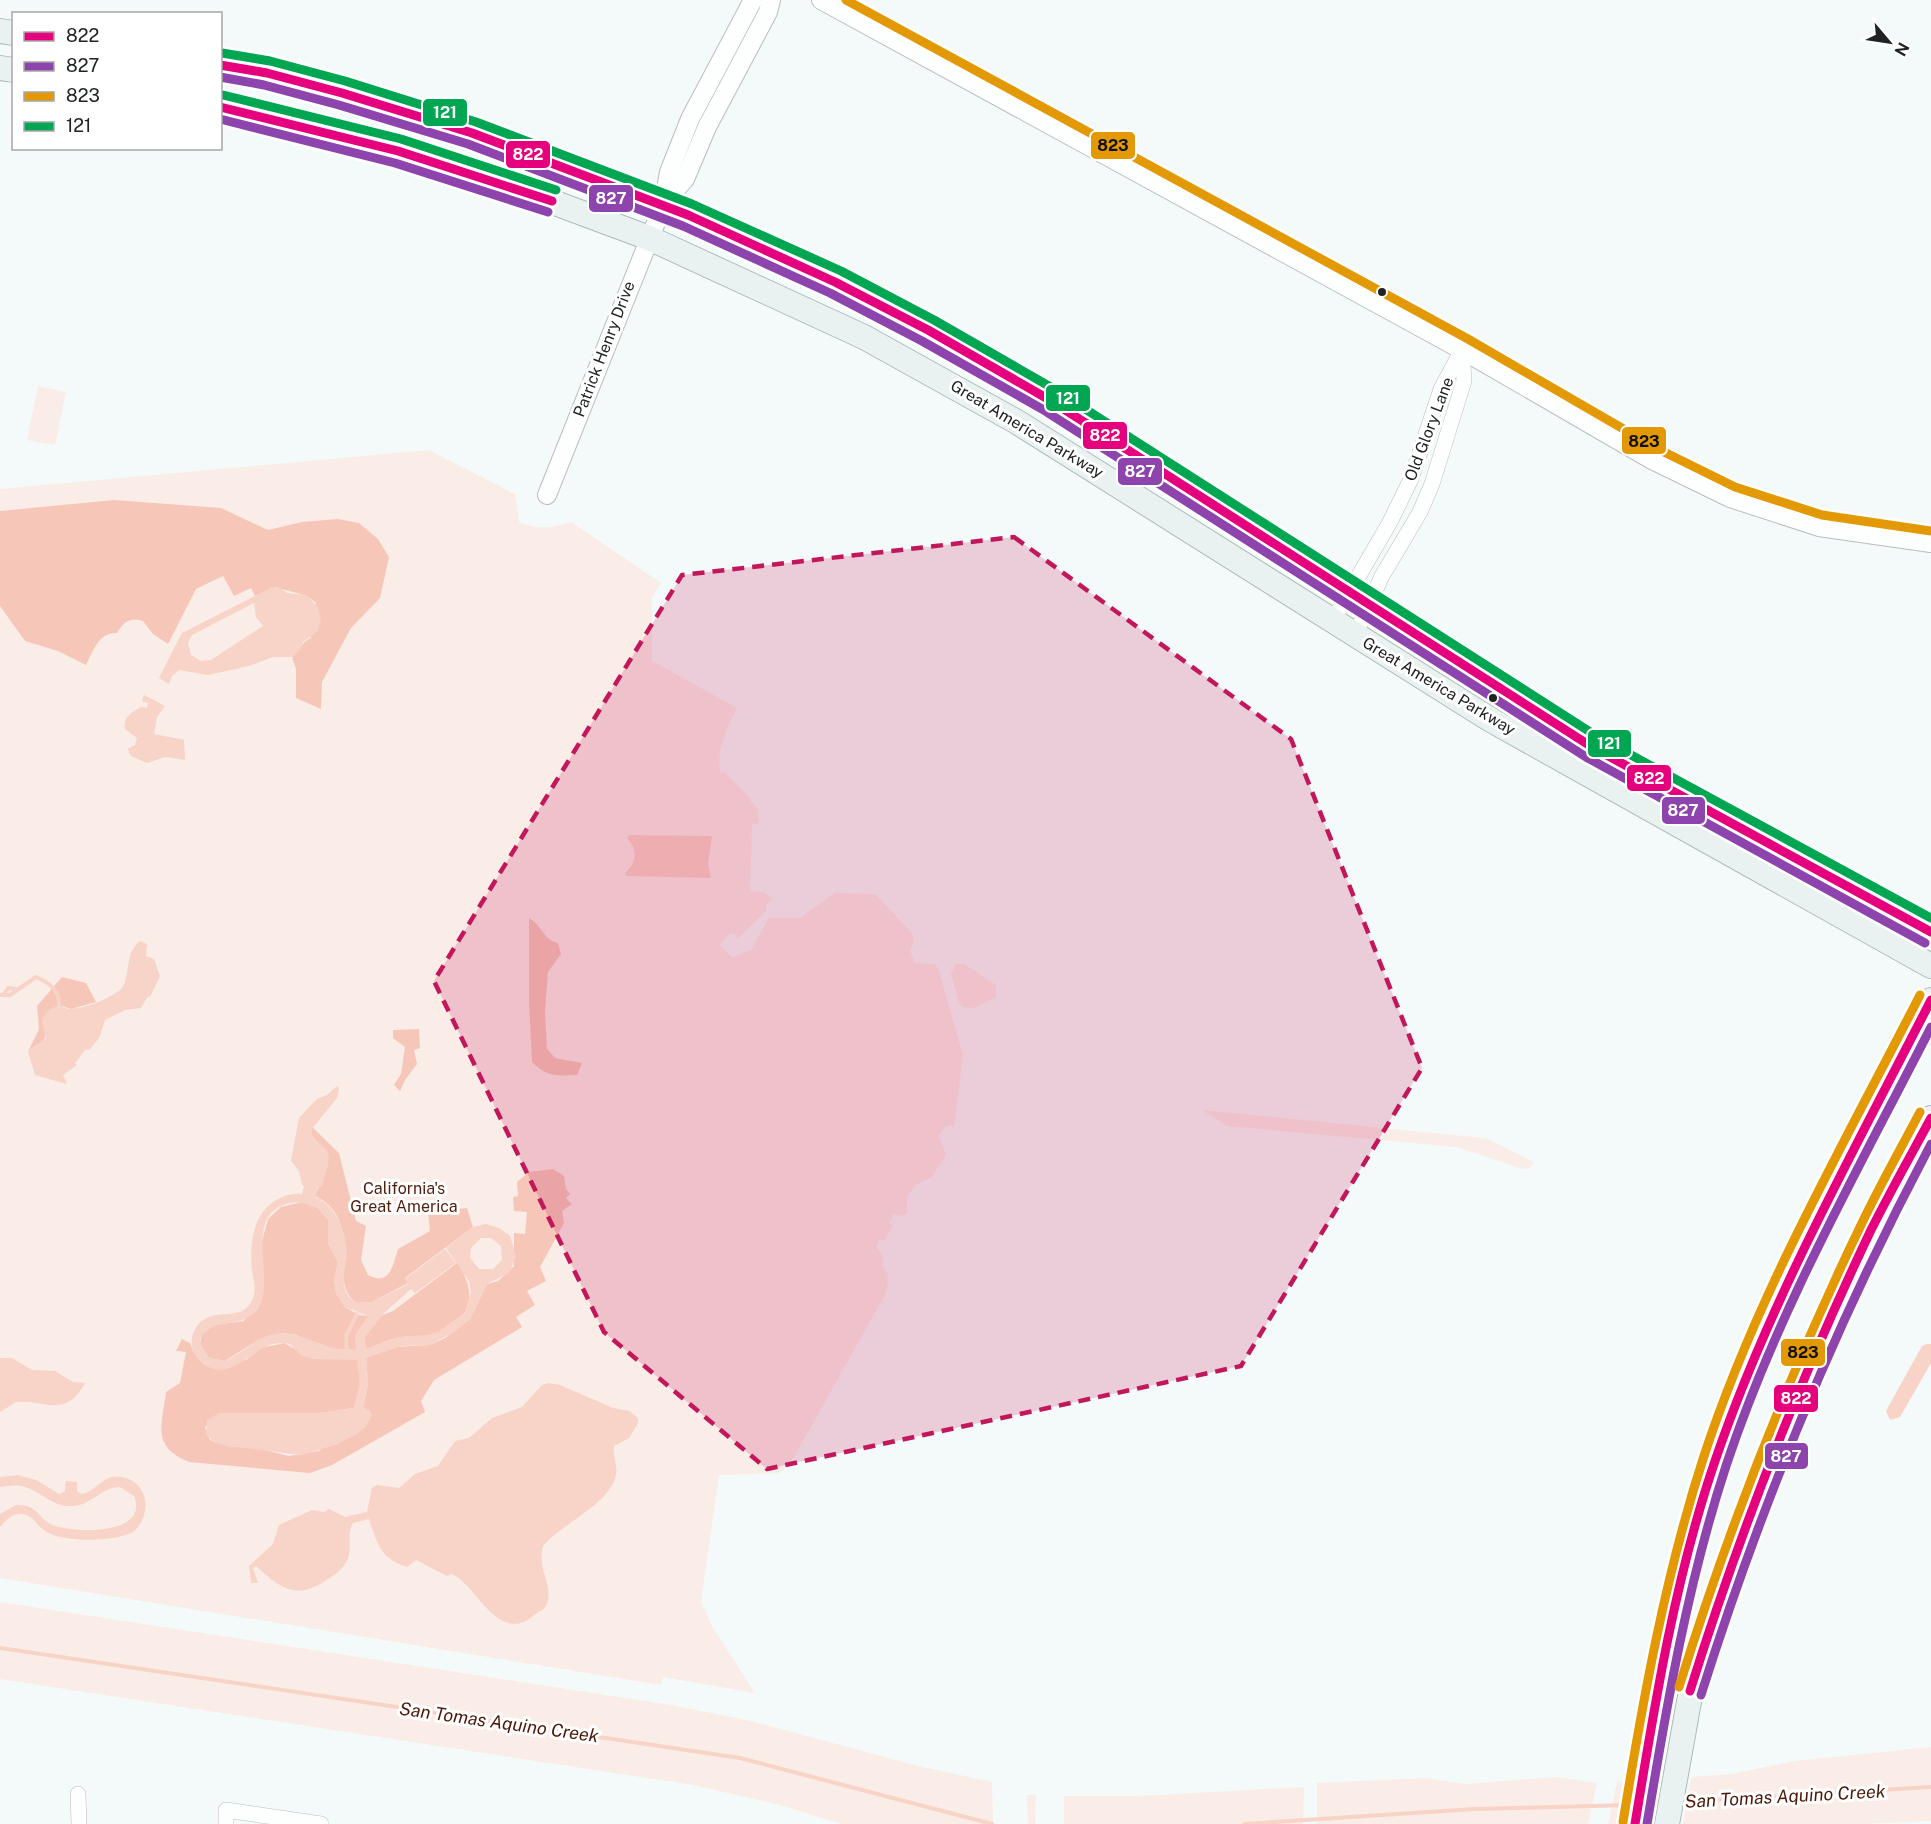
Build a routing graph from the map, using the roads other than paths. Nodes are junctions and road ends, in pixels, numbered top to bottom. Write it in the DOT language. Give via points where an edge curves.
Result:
graph roads {
  1 [pos="753,0"];
  2 [pos="771,0"];
  3 [pos="820,0"];
  4 [pos="222,65"];
  5 [pos="222,107"];
  6 [pos="663,205"];
  7 [pos="648,238"];
  8 [pos="1462,350"];
  9 [pos="547,495"];
  10 [pos="1931,543"];
  11 [pos="1351,590"];
  12 [pos="1371,604"];
  13 [pos="1332,622"];
  14 [pos="1355,635"];
  15 [pos="1931,932"];
  16 [pos="1931,966"];
  17 [pos="1931,1000"];
  18 [pos="1931,1118"];
  19 [pos="78,1794"];
  20 [pos="226,1817"];
  21 [pos="79,1824"];
  22 [pos="321,1824"];
  23 [pos="1635,1824"];
  24 [pos="1667,1824"];
  1 -- 6 [label="street, Patrick Henry Drive" via="690,119 669,172"];
  2 -- 6 [label="street, Patrick Henry Drive" via="685,179"];
  3 -- 8 [label="street"];
  4 -- 6 [label="main road, Great America Parkway" via="300,81 410,113"];
  5 -- 7 [label="main road, Great America Parkway" via="329,132 460,170"];
  6 -- 7 [label="street, Patrick Henry Drive"];
  6 -- 11 [label="main road, Great America Parkway" via="835,282 949,341"];
  7 -- 9 [label="street, Patrick Henry Drive"];
  7 -- 13 [label="main road, Great America Parkway" via="925,368 1138,496"];
  8 -- 10 [label="street" via="1652,460 1730,498 1820,527"];
  8 -- 11 [label="street, Old Glory Lane" via="1440,389 1411,479"];
  8 -- 12 [label="street, Old Glory Lane" via="1464,381 1432,484"];
  11 -- 12 [label="main road, Great America Parkway"];
  11 -- 13 [label="street, Old Glory Lane"];
  12 -- 14 [label="street, Old Glory Lane"];
  12 -- 15 [label="main road, Great America Parkway" via="1592,747"];
  13 -- 14 [label="main road, Great America Parkway"];
  14 -- 16 [label="main road, Great America Parkway" via="1491,720"];
  17 -- 23 [label="main road" via="1781,1296 1733,1411 1683,1570"];
  18 -- 24 [label="main road" via="1851,1272 1747,1525 1699,1656 1677,1754"];
  19 -- 21 [label="street"];
  20 -- 22 [label="street"];
}
